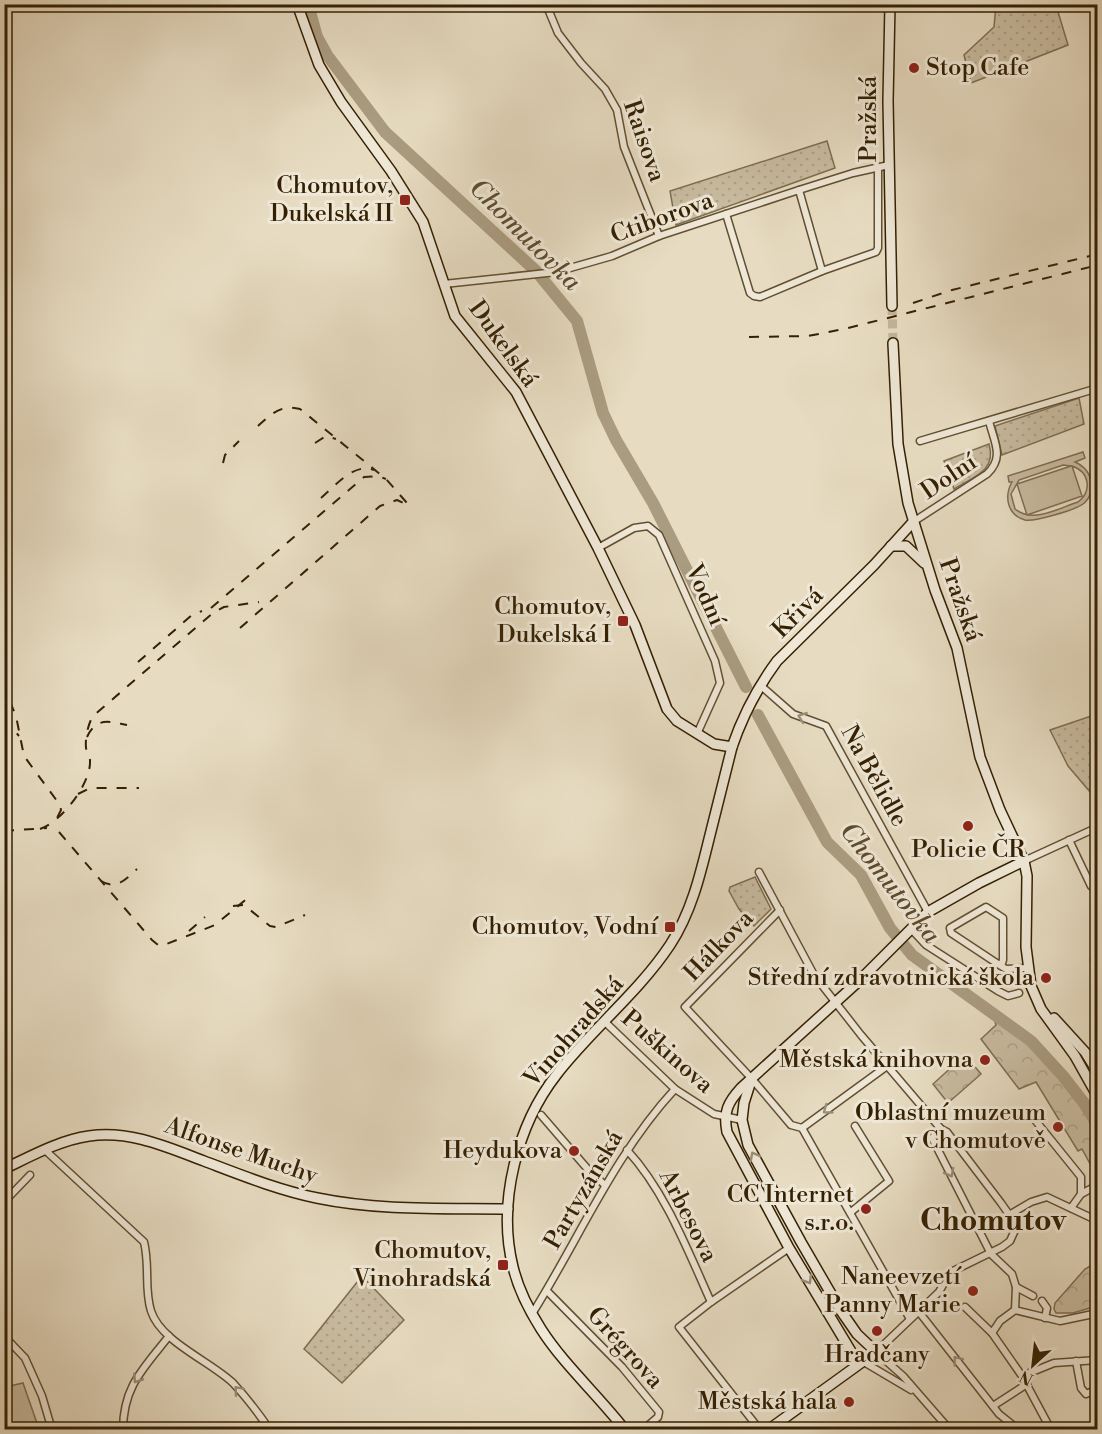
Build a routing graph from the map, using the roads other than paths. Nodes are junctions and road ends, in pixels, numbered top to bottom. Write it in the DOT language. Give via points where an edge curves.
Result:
graph roads {
  1 [pos="297,4"];
  2 [pos="546,4"];
  3 [pos="890,4"];
  4 [pos="889,165"];
  5 [pos="878,166"];
  6 [pos="799,190"];
  7 [pos="726,214"];
  8 [pos="659,236"];
  9 [pos="822,271"];
  10 [pos="444,284"];
  11 [pos="892,306"];
  12 [pos="893,343"];
  13 [pos="1098,388"];
  14 [pos="988,421"];
  15 [pos="920,441"];
  16 [pos="913,522"];
  17 [pos="891,546"];
  18 [pos="598,548"];
  19 [pos="928,567"];
  20 [pos="760,685"];
  21 [pos="697,734"];
  22 [pos="732,747"];
  23 [pos="1098,827"];
  24 [pos="1069,840"];
  25 [pos="1024,861"];
  26 [pos="759,872"];
  27 [pos="1098,891"];
  28 [pos="780,910"];
  29 [pos="928,912"];
  30 [pos="908,933"];
  31 [pos="1098,947"];
  32 [pos="1001,966"];
  33 [pos="1028,968"];
  34 [pos="1098,974"];
  35 [pos="1019,993"];
  36 [pos="1037,998"];
  37 [pos="835,1003"];
  38 [pos="604,1021"];
  39 [pos="887,1066"];
  40 [pos="1098,1072"];
  41 [pos="752,1079"];
  42 [pos="675,1089"];
  43 [pos="1098,1097"];
  44 [pos="541,1115"];
  45 [pos="724,1117"];
  46 [pos="742,1120"];
  47 [pos="1035,1120"];
  48 [pos="855,1126"];
  49 [pos="802,1128"];
  50 [pos="940,1129"];
  51 [pos="45,1150"];
  52 [pos="627,1150"];
  53 [pos="4,1169"];
  54 [pos="30,1175"];
  55 [pos="605,1185"];
  56 [pos="1098,1185"];
  57 [pos="1081,1194"];
  58 [pos="4,1202"];
  59 [pos="1071,1208"];
  60 [pos="508,1209"];
  61 [pos="851,1212"];
  62 [pos="1009,1215"];
  63 [pos="1098,1221"];
  64 [pos="789,1248"];
  65 [pos="991,1254"];
  66 [pos="1016,1287"];
  67 [pos="547,1290"];
  68 [pos="1033,1296"];
  69 [pos="1042,1301"];
  70 [pos="711,1302"];
  71 [pos="965,1306"];
  72 [pos="1016,1310"];
  73 [pos="919,1312"];
  74 [pos="1098,1313"];
  75 [pos="532,1314"];
  76 [pos="1045,1318"];
  77 [pos="910,1319"];
  78 [pos="992,1333"];
  79 [pos="4,1336"];
  80 [pos="169,1336"];
  81 [pos="876,1352"];
  82 [pos="1098,1360"];
  83 [pos="862,1361"];
  84 [pos="1076,1361"];
  85 [pos="1022,1376"];
  86 [pos="1027,1384"];
  87 [pos="1098,1389"];
  88 [pos="916,1394"];
  89 [pos="993,1406"];
  90 [pos="52,1430"];
  91 [pos="123,1430"];
  92 [pos="270,1430"];
  93 [pos="625,1430"];
  94 [pos="643,1430"];
  95 [pos="760,1430"];
  96 [pos="768,1430"];
  97 [pos="950,1430"];
  98 [pos="1018,1430"];
  99 [pos="1051,1430"];
  1 -- 10 [label="street, Dukelská" via="319,64 423,222"];
  2 -- 8 [label="street, Raisova" via="558,33 617,110 624,147"];
  3 -- 4 [label="street, Pražská"];
  4 -- 5 [label="street, Ctiborova"];
  4 -- 11 [label="street, Pražská"];
  5 -- 6 [label="street, Ctiborova"];
  5 -- 9 [label="street" via="876,252"];
  6 -- 7 [label="street, Ctiborova"];
  6 -- 9 [label="street"];
  7 -- 8 [label="street, Ctiborova"];
  7 -- 9 [label="street" via="754,296 760,297"];
  8 -- 10 [label="street, Ctiborova" via="612,256 555,272"];
  10 -- 18 [label="street, Dukelská" via="454,316 516,392"];
  12 -- 16 [label="street, Pražská" via="898,444"];
  13 -- 14 [label="street, Dolní"];
  14 -- 15 [label="street, Dolní"];
  14 -- 16 [label="street, Dolní" via="998,457 994,467"];
  16 -- 17 [label="street, Křivá"];
  16 -- 19 [label="street, Pražská"];
  17 -- 19 [label="street" via="906,546"];
  17 -- 20 [label="street, Křivá" via="777,661"];
  18 -- 21 [label="street, Dukelská" via="635,625 667,709"];
  18 -- 21 [label="street, Vodní" via="634,528 648,526 659,536 716,661 720,683"];
  19 -- 25 [label="street, Pražská" via="957,648 980,757"];
  20 -- 22 [label="street, Křivá"];
  29 -- 20 [label="street, Na Bělidle, one-way" via="826,726 793,714"];
  21 -- 22 [label="street, Dukelská" via="714,744"];
  22 -- 38 [label="street, Vinohradská" via="686,915 670,945 638,987"];
  23 -- 24 [label="street"];
  24 -- 25 [label="street"];
  24 -- 27 [label="street" via="1091,886"];
  25 -- 29 [label="street"];
  25 -- 33 [label="street, Pražská" via="1028,876"];
  26 -- 28 [label="street, Hálkova"];
  28 -- 37 [label="street, Hálkova" via="814,975"];
  28 -- 41 [label="street, Hálkova" via="685,1007"];
  29 -- 30 [label="street"];
  30 -- 35 [label="street" via="998,991 1008,996"];
  30 -- 37 [label="street"];
  31 -- 34 [label="street" via="1094,960"];
  32 -- 32 [label="street" via="951,933 950,928 986,907 1003,918"];
  32 -- 33 [label="street"];
  33 -- 36 [label="street, Pražská"];
  36 -- 40 [label="street"];
  36 -- 43 [label="street"];
  37 -- 39 [label="street, Hálkova"];
  37 -- 41 [label="street"];
  38 -- 42 [label="street, Puškinova"];
  38 -- 60 [label="street, Vinohradská" via="556,1075 534,1110 519,1143"];
  39 -- 49 [label="street, one-way"];
  39 -- 50 [label="street, Hálkova"];
  41 -- 45 [label="street" via="731,1099"];
  41 -- 46 [label="street"];
  41 -- 49 [label="street" via="791,1125"];
  42 -- 45 [label="street, Puškinova"];
  42 -- 52 [label="street, Partyzánská" via="645,1122"];
  44 -- 55 [label="street"];
  45 -- 46 [label="street, Puškinova"];
  45 -- 64 [label="street" via="732,1143"];
  81 -- 46 [label="street, one-way" via="857,1334 801,1242 748,1145"];
  47 -- 57 [label="street" via="1080,1177"];
  48 -- 61 [label="street" via="890,1181"];
  49 -- 61 [label="street"];
  50 -- 62 [label="street, Hálkova" via="947,1132"];
  50 -- 65 [label="street, one-way" via="932,1138"];
  51 -- 53 [label="street, Alfonse Muchy"];
  51 -- 60 [label="street, Alfonse Muchy" via="88,1136 120,1134 159,1144 277,1188 348,1204"];
  51 -- 80 [label="street" via="144,1242 151,1313"];
  52 -- 55 [label="street, Partyzánská"];
  52 -- 70 [label="street, Arbesova" via="643,1167 680,1233"];
  54 -- 58 [label="street"];
  55 -- 67 [label="street, Partyzánská"];
  56 -- 57 [label="street"];
  57 -- 59 [label="street"];
  59 -- 62 [label="street" via="1047,1197"];
  59 -- 63 [label="street"];
  60 -- 75 [label="street, Vinohradská" via="512,1265"];
  61 -- 77 [label="street"];
  62 -- 65 [label="street" via="1015,1223 1015,1234"];
  64 -- 70 [label="street"];
  64 -- 83 [label="street, one-way" via="852,1353"];
  65 -- 66 [label="street" via="1012,1274"];
  65 -- 73 [label="street" via="950,1274"];
  66 -- 68 [label="street"];
  66 -- 72 [label="street"];
  67 -- 75 [label="street, Partyzánská"];
  67 -- 94 [label="street, Grégrova" via="622,1367 659,1412"];
  69 -- 76 [label="street" via="1047,1308"];
  70 -- 95 [label="street" via="678,1327"];
  71 -- 78 [label="street"];
  72 -- 76 [label="street"];
  72 -- 78 [label="street" via="1000,1321"];
  73 -- 77 [label="street"];
  89 -- 73 [label="street, one-way"];
  74 -- 76 [label="street" via="1060,1322"];
  75 -- 93 [label="street, Vinohradská" via="552,1344"];
  77 -- 81 [label="street"];
  78 -- 85 [label="street"];
  79 -- 90 [label="street" via="25,1358"];
  80 -- 91 [label="street, one-way" via="132,1385"];
  92 -- 80 [label="street, one-way" via="232,1383"];
  81 -- 83 [label="street"];
  81 -- 88 [label="street"];
  82 -- 84 [label="street"];
  83 -- 88 [label="street"];
  83 -- 96 [label="street"];
  84 -- 85 [label="street" via="1054,1363"];
  84 -- 87 [label="street" via="1086,1394"];
  85 -- 86 [label="street"];
  86 -- 89 [label="street"];
  86 -- 99 [label="street"];
  88 -- 97 [label="street"];
  89 -- 98 [label="street"];
}
